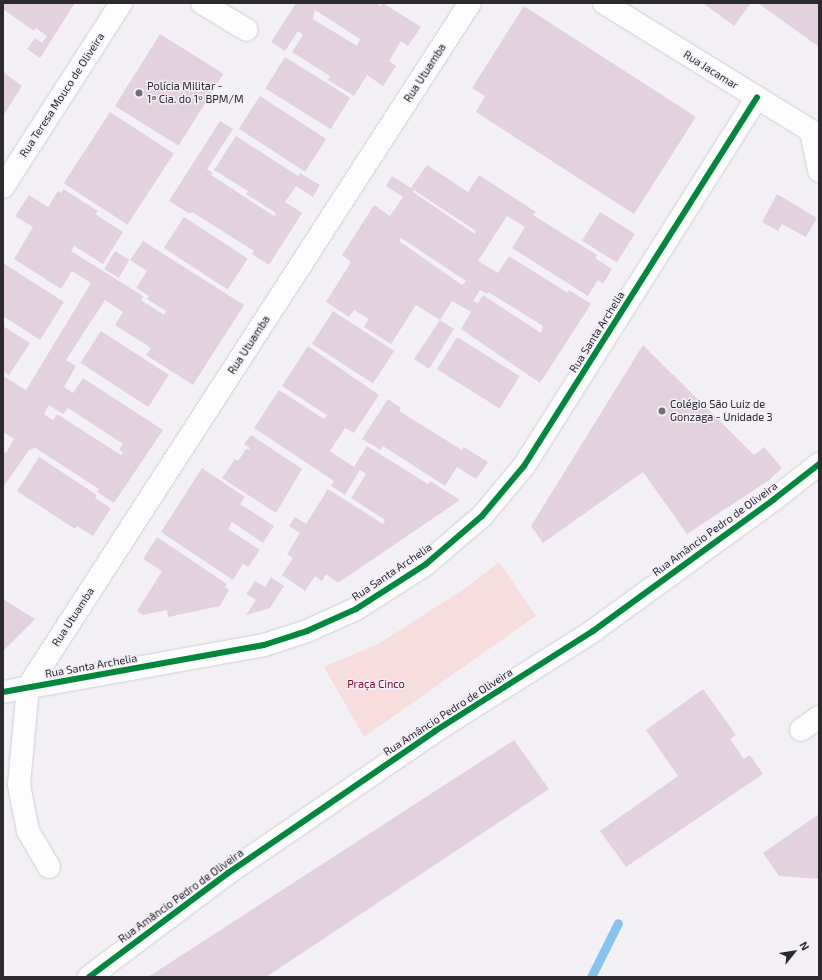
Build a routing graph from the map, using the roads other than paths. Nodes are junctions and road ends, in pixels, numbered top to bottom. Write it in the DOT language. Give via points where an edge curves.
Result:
graph roads {
  1 [pos="121,3"];
  2 [pos="202,3"];
  3 [pos="470,3"];
  4 [pos="604,3"];
  5 [pos="248,30"];
  6 [pos="757,98"];
  7 [pos="815,134"];
  8 [pos="819,171"];
  9 [pos="3,187"];
  10 [pos="819,464"];
  11 [pos="28,687"];
  12 [pos="3,692"];
  13 [pos="819,717"];
  14 [pos="801,730"];
  15 [pos="49,867"];
  16 [pos="89,977"];
  1 -- 9 [label="street, Rua Teresa Mouco de Oliveira"];
  2 -- 5 [label="street"];
  3 -- 11 [label="street, Rua Utuamba"];
  4 -- 6 [label="street, Rua Jacamar"];
  6 -- 7 [label="street, Rua Jacamar"];
  6 -- 11 [label="street, Rua Santa Archelia" via="524,466 482,516 426,564 356,609 307,631 264,644"];
  7 -- 8 [label="street"];
  10 -- 16 [label="street, Rua Amâncio Pedro de Oliveira" via="592,631 435,731 234,868"];
  11 -- 12 [label="street, Rua Santa Archelia"];
  11 -- 15 [label="street" via="19,786 28,831"];
  13 -- 14 [label="street"];
}
